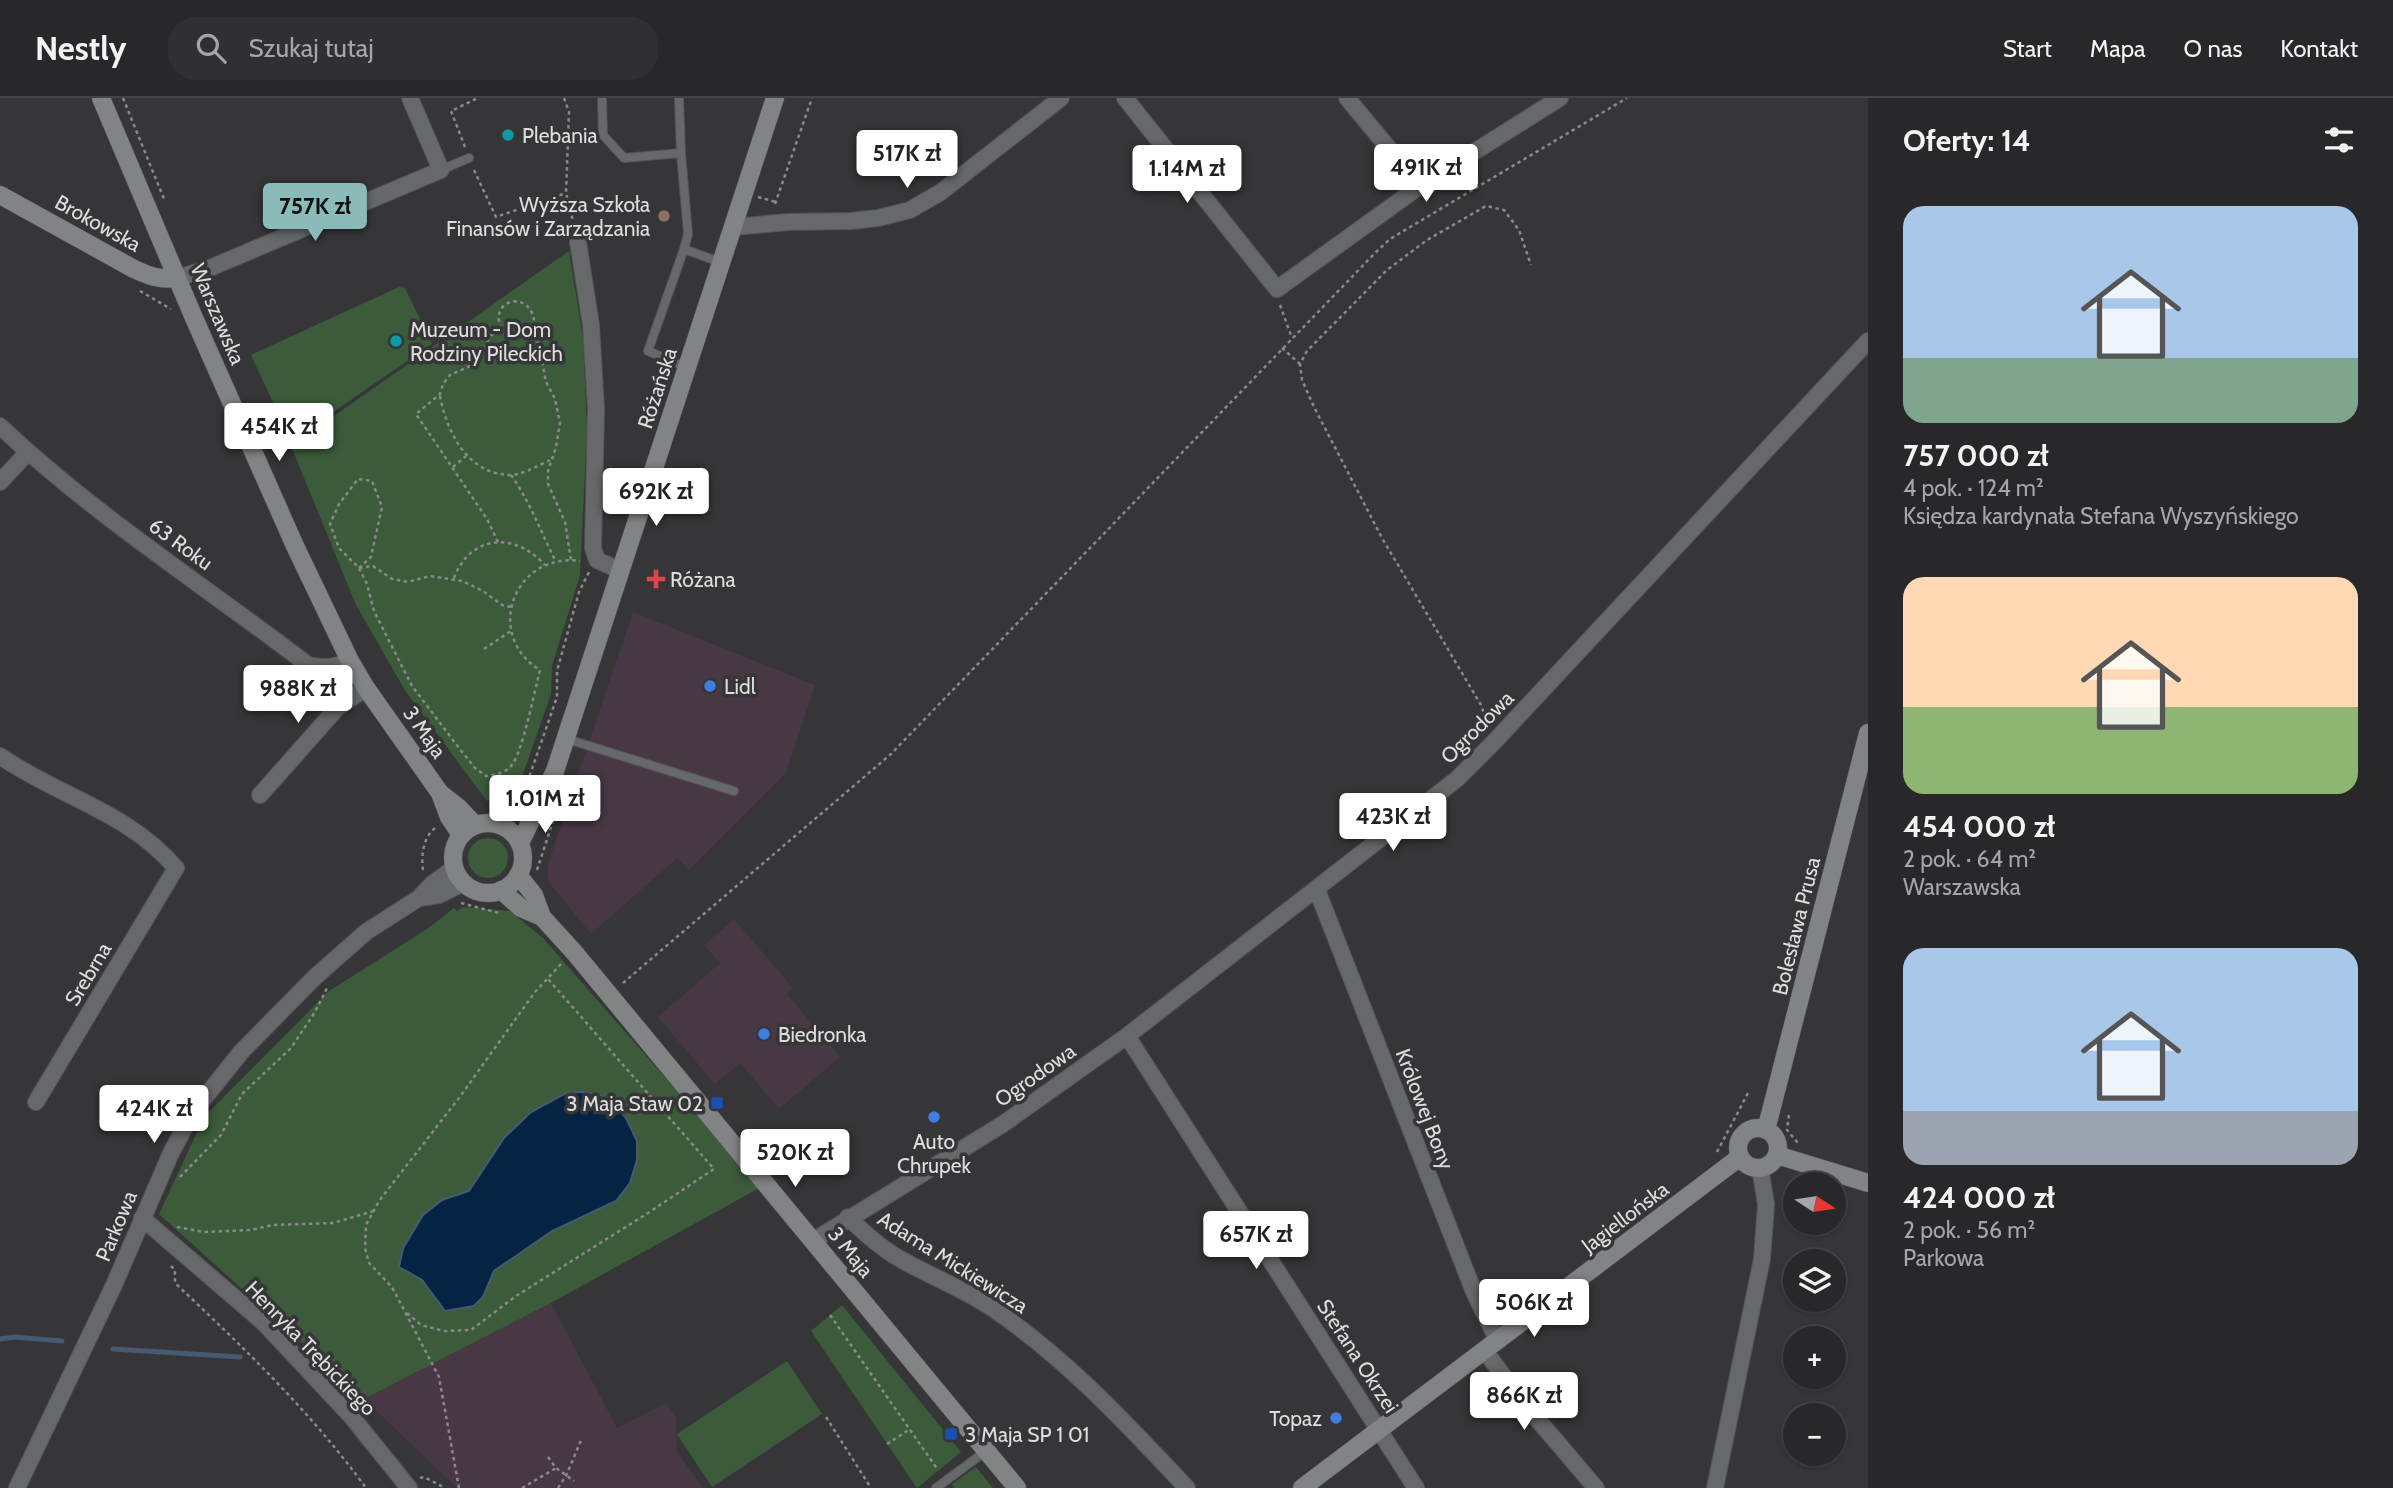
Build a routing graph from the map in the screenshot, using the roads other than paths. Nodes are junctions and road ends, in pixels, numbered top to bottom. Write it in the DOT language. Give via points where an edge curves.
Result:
graph roads {
  1 [pos="101,98"];
  2 [pos="410,98"];
  3 [pos="602,98"];
  4 [pos="679,98"];
  5 [pos="775,98"];
  6 [pos="1061,98"];
  7 [pos="1125,98"];
  8 [pos="1347,98"];
  9 [pos="1560,98"];
  10 [pos="681,153"];
  11 [pos="469,158"];
  12 [pos="441,170"];
  13 [pos="1419,186"];
  14 [pos="0,195"];
  15 [pos="733,227"];
  16 [pos="578,242"];
  17 [pos="684,249"];
  18 [pos="722,263"];
  19 [pos="177,278"];
  20 [pos="1868,341"];
  21 [pos="688,368"];
  22 [pos="0,426"];
  23 [pos="27,452"];
  24 [pos="0,482"];
  25 [pos="621,571"];
  26 [pos="350,661"];
  27 [pos="366,688"];
  28 [pos="1868,733"];
  29 [pos="566,739"];
  30 [pos="0,756"];
  31 [pos="1865,760"];
  32 [pos="734,791"];
  33 [pos="260,795"];
  34 [pos="468,830"];
  35 [pos="514,836"];
  36 [pos="527,875"];
  37 [pos="459,876"];
  38 [pos="1317,890"];
  39 [pos="501,891"];
  40 [pos="542,917"];
  41 [pos="1127,1036"];
  42 [pos="36,1102"];
  43 [pos="1766,1130"];
  44 [pos="1777,1155"];
  45 [pos="1740,1157"];
  46 [pos="1760,1168"];
  47 [pos="1868,1183"];
  48 [pos="848,1217"];
  49 [pos="142,1218"];
  50 [pos="813,1241"];
  51 [pos="1492,1346"];
  52 [pos="1381,1430"];
  53 [pos="986,1451"];
  54 [pos="17,1488"];
  55 [pos="409,1488"];
  56 [pos="936,1488"];
  57 [pos="1017,1488"];
  58 [pos="1187,1488"];
  59 [pos="1302,1488"];
  60 [pos="1416,1488"];
  61 [pos="1596,1488"];
  62 [pos="1715,1488"];
  1 -- 19 [label="street, Warszawska"];
  2 -- 12 [label="street"];
  3 -- 10 [label="lane" via="603,135 624,158"];
  4 -- 10 [label="lane"];
  5 -- 15 [label="street, Różańska"];
  6 -- 15 [label="street" via="941,192 910,210 851,221"];
  7 -- 13 [label="street" via="1277,289"];
  8 -- 13 [label="street"];
  9 -- 13 [label="street"];
  10 -- 17 [label="lane" via="688,234"];
  11 -- 12 [label="lane"];
  12 -- 19 [label="street"];
  14 -- 19 [label="street, Brokowska" via="134,269 152,277"];
  15 -- 18 [label="street, Różańska"];
  16 -- 25 [label="street" via="591,325 596,409 593,548 597,560"];
  17 -- 18 [label="lane"];
  17 -- 21 [label="lane" via="649,351"];
  18 -- 21 [label="street, Różańska"];
  19 -- 26 [label="street, Warszawska"];
  20 -- 38 [label="street, Ogrodowa" via="1457,779"];
  21 -- 25 [label="street, Różańska"];
  22 -- 23 [label="street, 63 Roku"];
  23 -- 24 [label="street"];
  23 -- 26 [label="street, 63 Roku" via="308,665 337,667"];
  25 -- 29 [label="street, Różańska"];
  26 -- 27 [label="street, 3 Maja"];
  27 -- 33 [label="street" via="338,707"];
  27 -- 34 [label="street, 3 Maja" via="440,793 449,817"];
  28 -- 31 [label="street, Bolesława Prusa"];
  29 -- 32 [label="lane"];
  29 -- 35 [label="street, Różańska" via="537,809"];
  30 -- 42 [label="street, Srebrna" via="144,837 176,868"];
  31 -- 43 [label="street, Bolesława Prusa"];
  34 -- 35 [label="street" via="492,823"];
  34 -- 37 [label="street" via="455,845"];
  35 -- 36 [label="street"];
  36 -- 39 [label="street"];
  36 -- 40 [label="street, 3 Maja"];
  37 -- 39 [label="street" via="481,892"];
  37 -- 49 [label="street, Parkowa" via="432,884 419,898 366,932 242,1051 193,1112"];
  38 -- 41 [label="street, Ogrodowa"];
  38 -- 51 [label="street, Królowej Bony"];
  39 -- 40 [label="street, 3 Maja" via="521,908"];
  40 -- 50 [label="street, 3 Maja"];
  41 -- 48 [label="street, Ogrodowa" via="1003,1124"];
  41 -- 52 [label="street, Stefana Okrzei"];
  43 -- 44 [label="street" via="1777,1140"];
  43 -- 45 [label="street" via="1758,1128 1744,1135 1739,1142"];
  44 -- 46 [label="street"];
  44 -- 47 [label="street"];
  45 -- 46 [label="street" via="1745,1164"];
  45 -- 51 [label="street, Jagiellońska"];
  46 -- 62 [label="street" via="1766,1204 1762,1259"];
  48 -- 50 [label="street, Ogrodowa"];
  48 -- 58 [label="street, Adama Mickiewicza" via="883,1248 975,1297 1032,1338 1084,1381"];
  49 -- 54 [label="street, Parkowa"];
  49 -- 55 [label="street, Henryka Trębickiego" via="264,1323 351,1416"];
  50 -- 53 [label="street, 3 Maja"];
  51 -- 52 [label="street, Jagiellońska"];
  51 -- 61 [label="street, Królowej Bony" via="1521,1400"];
  52 -- 59 [label="street, Jagiellońska"];
  52 -- 60 [label="street, Stefana Okrzei"];
  53 -- 56 [label="lane"];
  53 -- 57 [label="street, 3 Maja"];
}
